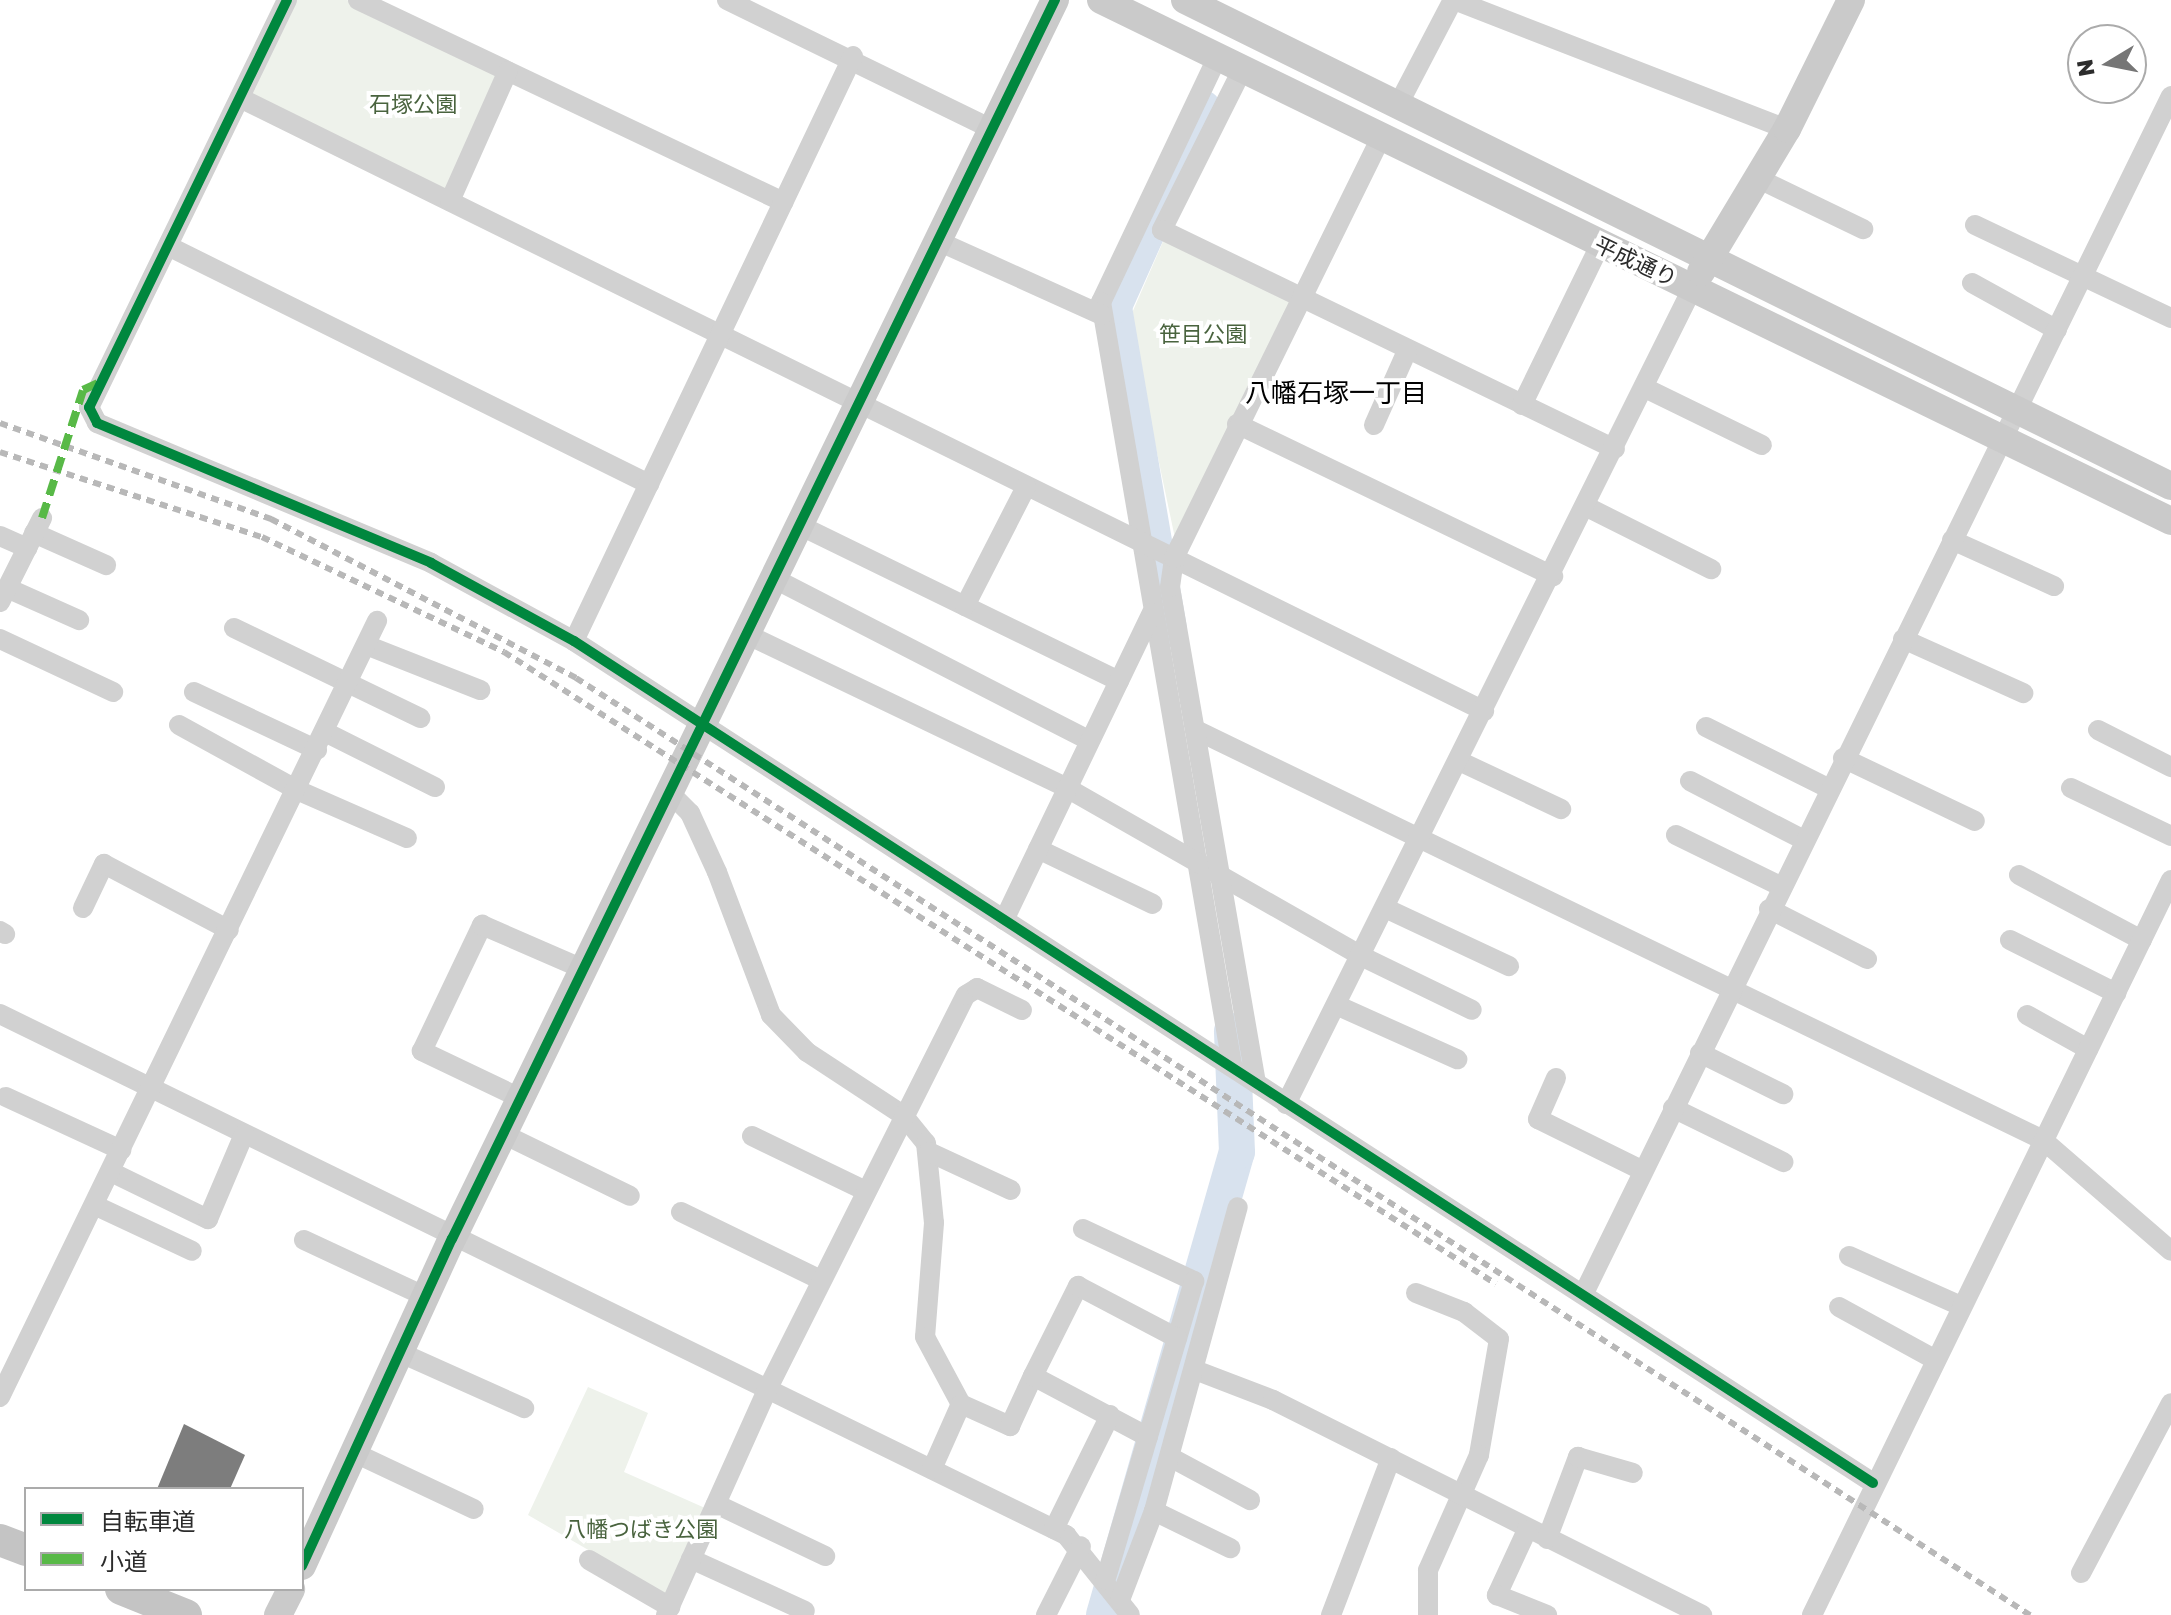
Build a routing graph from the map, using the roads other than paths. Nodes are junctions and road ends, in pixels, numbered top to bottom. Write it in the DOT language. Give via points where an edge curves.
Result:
graph roads {
  1 [pos="287,0"];
  2 [pos="358,0"];
  3 [pos="727,0"];
  4 [pos="1055,0"];
  5 [pos="1101,0"];
  6 [pos="1185,0"];
  7 [pos="1454,0"];
  8 [pos="1851,0"];
  9 [pos="853,56"];
  10 [pos="1229,64"];
  11 [pos="508,71"];
  12 [pos="2171,96"];
  13 [pos="240,98"];
  14 [pos="1398,105"];
  15 [pos="992,129"];
  16 [pos="1787,129"];
  17 [pos="1381,138"];
  18 [pos="1757,178"];
  19 [pos="450,201"];
  20 [pos="783,202"];
  21 [pos="1975,225"];
  22 [pos="1863,229"];
  23 [pos="938,241"];
  24 [pos="1600,245"];
  25 [pos="168,246"];
  26 [pos="1709,258"];
  27 [pos="2084,275"];
  28 [pos="1972,283"];
  29 [pos="1693,287"];
  30 [pos="1300,301"];
  31 [pos="1102,315"];
  32 [pos="2171,318"];
  33 [pos="2057,330"];
  34 [pos="720,335"];
  35 [pos="1407,351"];
  36 [pos="1645,388"];
  37 [pos="1522,405"];
  38 [pos="857,406"];
  39 [pos="2017,410"];
  40 [pos="1237,424"];
  41 [pos="1374,425"];
  42 [pos="2002,439"];
  43 [pos="1762,445"];
  44 [pos="1615,449"];
  45 [pos="649,484"];
  46 [pos="2171,486"];
  47 [pos="1026,487"];
  48 [pos="1587,507"];
  49 [pos="2171,521"];
  50 [pos="799,525"];
  51 [pos="34,533"];
  52 [pos="0,536"];
  53 [pos="1952,540"];
  54 [pos="1142,542"];
  55 [pos="1174,558"];
  56 [pos="106,565"];
  57 [pos="1711,569"];
  58 [pos="1553,576"];
  59 [pos="773,578"];
  60 [pos="2054,586"];
  61 [pos="3,595"];
  62 [pos="965,606"];
  63 [pos="1152,613"];
  64 [pos="79,620"];
  65 [pos="377,621"];
  66 [pos="234,628"];
  67 [pos="746,634"];
  68 [pos="0,639"];
  69 [pos="1903,639"];
  70 [pos="574,641"];
  71 [pos="366,645"];
  72 [pos="1119,681"];
  73 [pos="348,686"];
  74 [pos="480,690"];
  75 [pos="113,692"];
  76 [pos="194,692"];
  77 [pos="2023,693"];
  78 [pos="1484,711"];
  79 [pos="420,718"];
  80 [pos="179,725"];
  81 [pos="701,726"];
  82 [pos="1706,727"];
  83 [pos="2098,730"];
  84 [pos="1198,731"];
  85 [pos="321,741"];
  86 [pos="1090,741"];
  87 [pos="1843,758"];
  88 [pos="1459,761"];
  89 [pos="2171,767"];
  90 [pos="1690,781"];
  91 [pos="435,787"];
  92 [pos="1067,788"];
  93 [pos="1828,788"];
  94 [pos="2071,788"];
  95 [pos="297,790"];
  96 [pos="669,792"];
  97 [pos="1561,809"];
  98 [pos="1975,821"];
  99 [pos="1676,835"];
  100 [pos="2171,836"];
  101 [pos="1421,837"];
  102 [pos="407,838"];
  103 [pos="1802,839"];
  104 [pos="1038,849"];
  105 [pos="1195,860"];
  106 [pos="2019,875"];
  107 [pos="1223,877"];
  108 [pos="2171,880"];
  109 [pos="1780,886"];
  110 [pos="1153,904"];
  111 [pos="83,908"];
  112 [pos="1385,908"];
  113 [pos="1769,909"];
  114 [pos="1004,920"];
  115 [pos="229,930"];
  116 [pos="2010,940"];
  117 [pos="2142,940"];
  118 [pos="1361,956"];
  119 [pos="1867,959"];
  120 [pos="1509,966"];
  121 [pos="583,969"];
  122 [pos="1730,990"];
  123 [pos="2116,993"];
  124 [pos="1336,1005"];
  125 [pos="1022,1010"];
  126 [pos="1472,1010"];
  127 [pos="0,1014"];
  128 [pos="2027,1015"];
  129 [pos="2088,1049"];
  130 [pos="1700,1053"];
  131 [pos="1457,1059"];
  132 [pos="1232,1064"];
  133 [pos="1556,1078"];
  134 [pos="1256,1083"];
  135 [pos="152,1087"];
  136 [pos="1783,1094"];
  137 [pos="6,1097"];
  138 [pos="520,1098"];
  139 [pos="1286,1104"];
  140 [pos="1673,1108"];
  141 [pos="903,1115"];
  142 [pos="244,1134"];
  143 [pos="503,1134"];
  144 [pos="752,1136"];
  145 [pos="2043,1140"];
  146 [pos="121,1150"];
  147 [pos="929,1152"];
  148 [pos="1783,1162"];
  149 [pos="1643,1171"];
  150 [pos="111,1172"];
  151 [pos="1011,1190"];
  152 [pos="866,1191"];
  153 [pos="630,1196"];
  154 [pos="94,1205"];
  155 [pos="1238,1207"];
  156 [pos="681,1212"];
  157 [pos="1083,1229"];
  158 [pos="452,1239"];
  159 [pos="304,1240"];
  160 [pos="192,1251"];
  161 [pos="2171,1251"];
  162 [pos="1849,1256"];
  163 [pos="821,1280"];
  164 [pos="1416,1293"];
  165 [pos="1584,1293"];
  166 [pos="426,1297"];
  167 [pos="1961,1306"];
  168 [pos="1839,1307"];
  169 [pos="1177,1338"];
  170 [pos="401,1353"];
  171 [pos="1934,1359"];
  172 [pos="1195,1370"];
  173 [pos="1033,1376"];
  174 [pos="3,1386"];
  175 [pos="767,1390"];
  176 [pos="2171,1403"];
  177 [pos="961,1404"];
  178 [pos="524,1408"];
  179 [pos="1110,1415"];
  180 [pos="1148,1437"];
  181 [pos="357,1454"];
  182 [pos="1170,1457"];
  183 [pos="1391,1458"];
  184 [pos="932,1469"];
  185 [pos="1633,1473"];
  186 [pos="1873,1483"];
  187 [pos="1465,1499"];
  188 [pos="1250,1500"];
  189 [pos="716,1504"];
  190 [pos="474,1509"];
  191 [pos="1154,1511"];
  192 [pos="1054,1529"];
  193 [pos="1527,1530"];
  194 [pos="1547,1539"];
  195 [pos="0,1540"];
  196 [pos="1081,1546"];
  197 [pos="1230,1548"];
  198 [pos="24,1549"];
  199 [pos="825,1556"];
  200 [pos="691,1559"];
  201 [pos="589,1560"];
  202 [pos="304,1562"];
  203 [pos="2081,1573"];
  204 [pos="1107,1581"];
  205 [pos="126,1591"];
  206 [pos="290,1591"];
  207 [pos="1671,1608"];
  208 [pos="1123,1609"];
  209 [pos="668,1611"];
  210 [pos="805,1611"];
  211 [pos="186,1615"];
  212 [pos="278,1615"];
  213 [pos="1046,1615"];
  214 [pos="1331,1615"];
  215 [pos="1428,1615"];
  216 [pos="1547,1615"];
  217 [pos="1702,1615"];
  218 [pos="1812,1615"];
  1 -- 13 [label="street"];
  2 -- 11 [label="street"];
  3 -- 9 [label="street"];
  4 -- 15 [label="street"];
  5 -- 10 [label="street, 平成通り"];
  6 -- 14 [label="street, 平成通り"];
  7 -- 14 [label="street"];
  7 -- 16 [label="street"];
  8 -- 16 [label="street"];
  9 -- 15 [label="street"];
  9 -- 20 [label="street"];
  10 -- 17 [label="street, 平成通り"];
  10 -- 30 [label="street" via="1162,230"];
  10 -- 31 [label="street" via="1101,302"];
  11 -- 19 [label="street"];
  11 -- 20 [label="street"];
  12 -- 27 [label="street"];
  13 -- 19 [label="street"];
  13 -- 25 [label="street"];
  14 -- 26 [label="street, 平成通り"];
  15 -- 23 [label="street"];
  16 -- 18 [label="street"];
  17 -- 24 [label="street, 平成通り"];
  17 -- 30 [label="street"];
  18 -- 22 [label="street"];
  18 -- 26 [label="street"];
  19 -- 34 [label="street"];
  20 -- 34 [label="street"];
  21 -- 27 [label="street"];
  23 -- 31 [label="street"];
  23 -- 38 [label="street"];
  24 -- 29 [label="street, 平成通り"];
  24 -- 37 [label="street"];
  25 -- 45 [label="street"];
  25 -- 70 [label="street" via="89,407 97,423 431,563"];
  26 -- 29 [label="street"];
  26 -- 39 [label="street, 平成通り"];
  27 -- 32 [label="street"];
  27 -- 33 [label="street"];
  28 -- 33 [label="street"];
  29 -- 36 [label="street"];
  29 -- 42 [label="street, 平成通り"];
  30 -- 35 [label="street"];
  30 -- 40 [label="street"];
  31 -- 54 [label="street"];
  33 -- 39 [label="street"];
  34 -- 38 [label="street"];
  34 -- 45 [label="street"];
  35 -- 37 [label="street"];
  35 -- 41 [label="street"];
  36 -- 43 [label="street"];
  36 -- 44 [label="street"];
  37 -- 44 [label="street"];
  38 -- 47 [label="street"];
  38 -- 50 [label="street"];
  39 -- 42 [label="street"];
  39 -- 46 [label="street, 平成通り"];
  40 -- 55 [label="street"];
  40 -- 58 [label="street"];
  42 -- 49 [label="street, 平成通り"];
  42 -- 53 [label="street"];
  44 -- 48 [label="street"];
  45 -- 70 [label="street"];
  47 -- 54 [label="street"];
  47 -- 62 [label="street"];
  48 -- 57 [label="street"];
  48 -- 58 [label="street"];
  50 -- 59 [label="street"];
  50 -- 62 [label="street"];
  51 -- 52 [label="street"];
  51 -- 56 [label="street"];
  51 -- 61 [label="street"];
  53 -- 60 [label="street"];
  53 -- 69 [label="street"];
  54 -- 55 [label="street"];
  54 -- 63 [label="street"];
  55 -- 78 [label="street"];
  55 -- 84 [label="street" via="1170,587"];
  58 -- 78 [label="street"];
  59 -- 67 [label="street"];
  59 -- 86 [label="street"];
  61 -- 64 [label="street"];
  62 -- 72 [label="street"];
  63 -- 72 [label="street"];
  63 -- 105 [label="street"];
  65 -- 71 [label="street"];
  66 -- 73 [label="street"];
  67 -- 81 [label="street"];
  67 -- 92 [label="street"];
  68 -- 75 [label="street"];
  69 -- 77 [label="street"];
  69 -- 87 [label="street"];
  70 -- 81 [label="street"];
  71 -- 73 [label="street"];
  71 -- 74 [label="street"];
  72 -- 86 [label="street"];
  73 -- 79 [label="street"];
  73 -- 85 [label="street"];
  76 -- 85 [label="street"];
  78 -- 88 [label="street"];
  80 -- 95 [label="street"];
  81 -- 96 [label="street"];
  81 -- 114 [label="street"];
  82 -- 93 [label="street"];
  83 -- 89 [label="street"];
  84 -- 101 [label="street"];
  84 -- 107 [label="street"];
  85 -- 91 [label="street"];
  85 -- 95 [label="street"];
  86 -- 92 [label="street"];
  87 -- 93 [label="street"];
  87 -- 98 [label="street"];
  88 -- 97 [label="street"];
  88 -- 101 [label="street"];
  90 -- 103 [label="street"];
  92 -- 104 [label="street"];
  92 -- 105 [label="street"];
  93 -- 103 [label="street"];
  94 -- 100 [label="street"];
  95 -- 102 [label="street"];
  95 -- 115 [label="street"];
  96 -- 121 [label="street"];
  96 -- 141 [label="street" via="690,813 717,872 771,1015 807,1052"];
  99 -- 109 [label="street"];
  101 -- 112 [label="street"];
  101 -- 122 [label="street"];
  103 -- 109 [label="street"];
  104 -- 110 [label="street"];
  104 -- 114 [label="street"];
  105 -- 107 [label="street"];
  105 -- 132 [label="street"];
  106 -- 117 [label="street"];
  107 -- 118 [label="street"];
  107 -- 134 [label="street"];
  108 -- 117 [label="street"];
  109 -- 113 [label="street"];
  111 -- 115 [label="street" via="104,864"];
  112 -- 118 [label="street"];
  112 -- 120 [label="street"];
  113 -- 119 [label="street"];
  113 -- 122 [label="street"];
  114 -- 132 [label="street"];
  115 -- 135 [label="street"];
  116 -- 123 [label="street"];
  117 -- 123 [label="street"];
  118 -- 124 [label="street"];
  118 -- 126 [label="street"];
  121 -- 138 [label="street"];
  121 -- 138 [label="street" via="482,925 422,1051"];
  122 -- 130 [label="street"];
  122 -- 145 [label="street"];
  123 -- 129 [label="street"];
  124 -- 131 [label="street"];
  124 -- 139 [label="street"];
  125 -- 141 [label="street" via="977,988 966,995"];
  127 -- 135 [label="street"];
  128 -- 129 [label="street"];
  129 -- 145 [label="street"];
  130 -- 136 [label="street"];
  130 -- 140 [label="street"];
  132 -- 134 [label="street"];
  133 -- 149 [label="street" via="1538,1119"];
  134 -- 139 [label="street"];
  135 -- 142 [label="street"];
  135 -- 146 [label="street"];
  137 -- 146 [label="street"];
  138 -- 143 [label="street"];
  139 -- 165 [label="street"];
  140 -- 148 [label="street"];
  140 -- 149 [label="street"];
  141 -- 147 [label="street"];
  141 -- 152 [label="street"];
  142 -- 150 [label="street" via="208,1219"];
  142 -- 158 [label="street"];
  143 -- 153 [label="street"];
  143 -- 158 [label="street"];
  144 -- 152 [label="street"];
  145 -- 161 [label="street"];
  145 -- 167 [label="street"];
  146 -- 150 [label="street"];
  147 -- 151 [label="street"];
  147 -- 177 [label="street" via="934,1223 925,1337"];
  149 -- 165 [label="street"];
  150 -- 154 [label="street"];
  152 -- 163 [label="street"];
  154 -- 160 [label="street"];
  154 -- 174 [label="street"];
  155 -- 172 [label="street"];
  156 -- 163 [label="street"];
  157 -- 169 [label="street" via="1194,1281"];
  158 -- 166 [label="street"];
  158 -- 175 [label="street"];
  159 -- 166 [label="street"];
  162 -- 167 [label="street"];
  163 -- 175 [label="street"];
  164 -- 187 [label="street" via="1464,1312 1499,1339"];
  165 -- 186 [label="street"];
  166 -- 170 [label="street"];
  167 -- 171 [label="street"];
  168 -- 171 [label="street"];
  169 -- 173 [label="street" via="1078,1286"];
  169 -- 180 [label="street"];
  170 -- 178 [label="street"];
  170 -- 181 [label="street"];
  171 -- 186 [label="street"];
  172 -- 182 [label="street"];
  172 -- 183 [label="street"];
  173 -- 177 [label="street" via="1010,1426"];
  173 -- 179 [label="street"];
  175 -- 184 [label="street"];
  175 -- 189 [label="street"];
  176 -- 203 [label="street"];
  177 -- 184 [label="street"];
  179 -- 180 [label="street"];
  179 -- 192 [label="street"];
  180 -- 204 [label="street"];
  181 -- 190 [label="street"];
  181 -- 202 [label="street"];
  182 -- 188 [label="street"];
  182 -- 191 [label="street"];
  183 -- 187 [label="street"];
  183 -- 214 [label="street"];
  184 -- 192 [label="street"];
  185 -- 194 [label="street" via="1578,1457"];
  186 -- 218 [label="street"];
  187 -- 193 [label="street"];
  187 -- 215 [label="street" via="1428,1570"];
  189 -- 199 [label="street"];
  189 -- 200 [label="street"];
  191 -- 197 [label="street"];
  191 -- 208 [label="street"];
  192 -- 196 [label="street"];
  193 -- 194 [label="street"];
  193 -- 216 [label="street" via="1497,1595"];
  194 -- 207 [label="street"];
  195 -- 198 [label="main road"];
  196 -- 204 [label="street"];
  196 -- 213 [label="street"];
  200 -- 209 [label="street"];
  200 -- 210 [label="street"];
  201 -- 209 [label="street"];
  204 -- 208 [label="street"];
  205 -- 211 [label="main road"];
  206 -- 212 [label="street"];
  207 -- 217 [label="street"];
}
